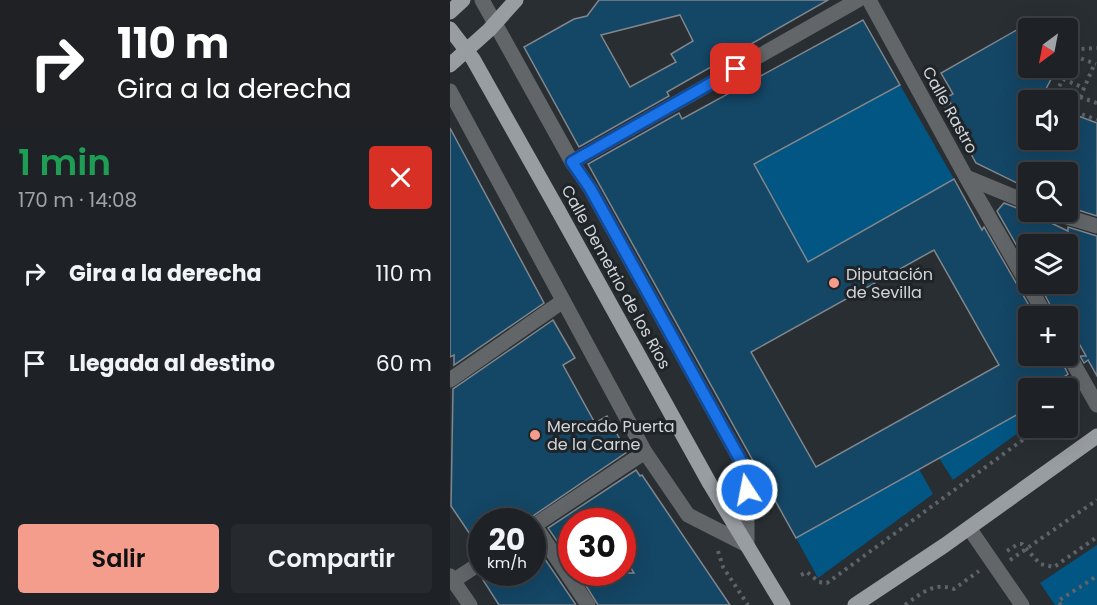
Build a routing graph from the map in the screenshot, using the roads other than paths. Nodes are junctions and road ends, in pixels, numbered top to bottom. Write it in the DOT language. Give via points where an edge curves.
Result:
graph roads {
  1 [pos="463,0"];
  2 [pos="482,0"];
  3 [pos="516,0"];
  4 [pos="858,0"];
  5 [pos="869,0"];
  6 [pos="450,12"];
  7 [pos="495,24"];
  8 [pos="450,29"];
  9 [pos="450,65"];
  10 [pos="450,91"];
  11 [pos="572,162"];
  12 [pos="966,177"];
  13 [pos="1018,198"];
  14 [pos="1078,220"];
  15 [pos="1097,226"];
  16 [pos="563,301"];
  17 [pos="1040,306"];
  18 [pos="1075,366"];
  19 [pos="450,380"];
  20 [pos="1097,405"];
  21 [pos="1097,436"];
  22 [pos="645,452"];
  23 [pos="546,519"];
  24 [pos="969,528"];
  25 [pos="546,544"];
  26 [pos="747,545"];
  27 [pos="468,570"];
  28 [pos="452,579"];
  29 [pos="470,605"];
  30 [pos="588,605"];
  31 [pos="783,605"];
  32 [pos="855,605"];
  33 [pos="1022,605"];
  1 -- 6 [label="main road"];
  2 -- 7 [label="street, Calle Demetrio de los Ríos"];
  3 -- 7 [label="main road"];
  4 -- 11 [label="street"];
  5 -- 12 [label="street, Calle Rastro"];
  7 -- 9 [label="main road"];
  7 -- 11 [label="street, Calle Demetrio de los Ríos"];
  8 -- 26 [label="main road, Calle Demetrio de los Ríos, bridge" via="504,113"];
  10 -- 16 [label="street"];
  11 -- 26 [label="street, Calle Demetrio de los Ríos" via="747,472"];
  12 -- 13 [label="street, Calle Rastro"];
  12 -- 17 [label="street"];
  14 -- 15 [label="street"];
  16 -- 19 [label="street"];
  16 -- 22 [label="street"];
  18 -- 20 [label="street"];
  21 -- 24 [label="main road"];
  22 -- 23 [label="street"];
  22 -- 26 [label="street" via="688,515"];
  24 -- 32 [label="main road"];
  24 -- 33 [label="street"];
  25 -- 30 [label="street"];
  26 -- 31 [label="main road, Calle Demetrio de los Ríos"];
  27 -- 28 [label="street"];
  28 -- 29 [label="street"];
}
